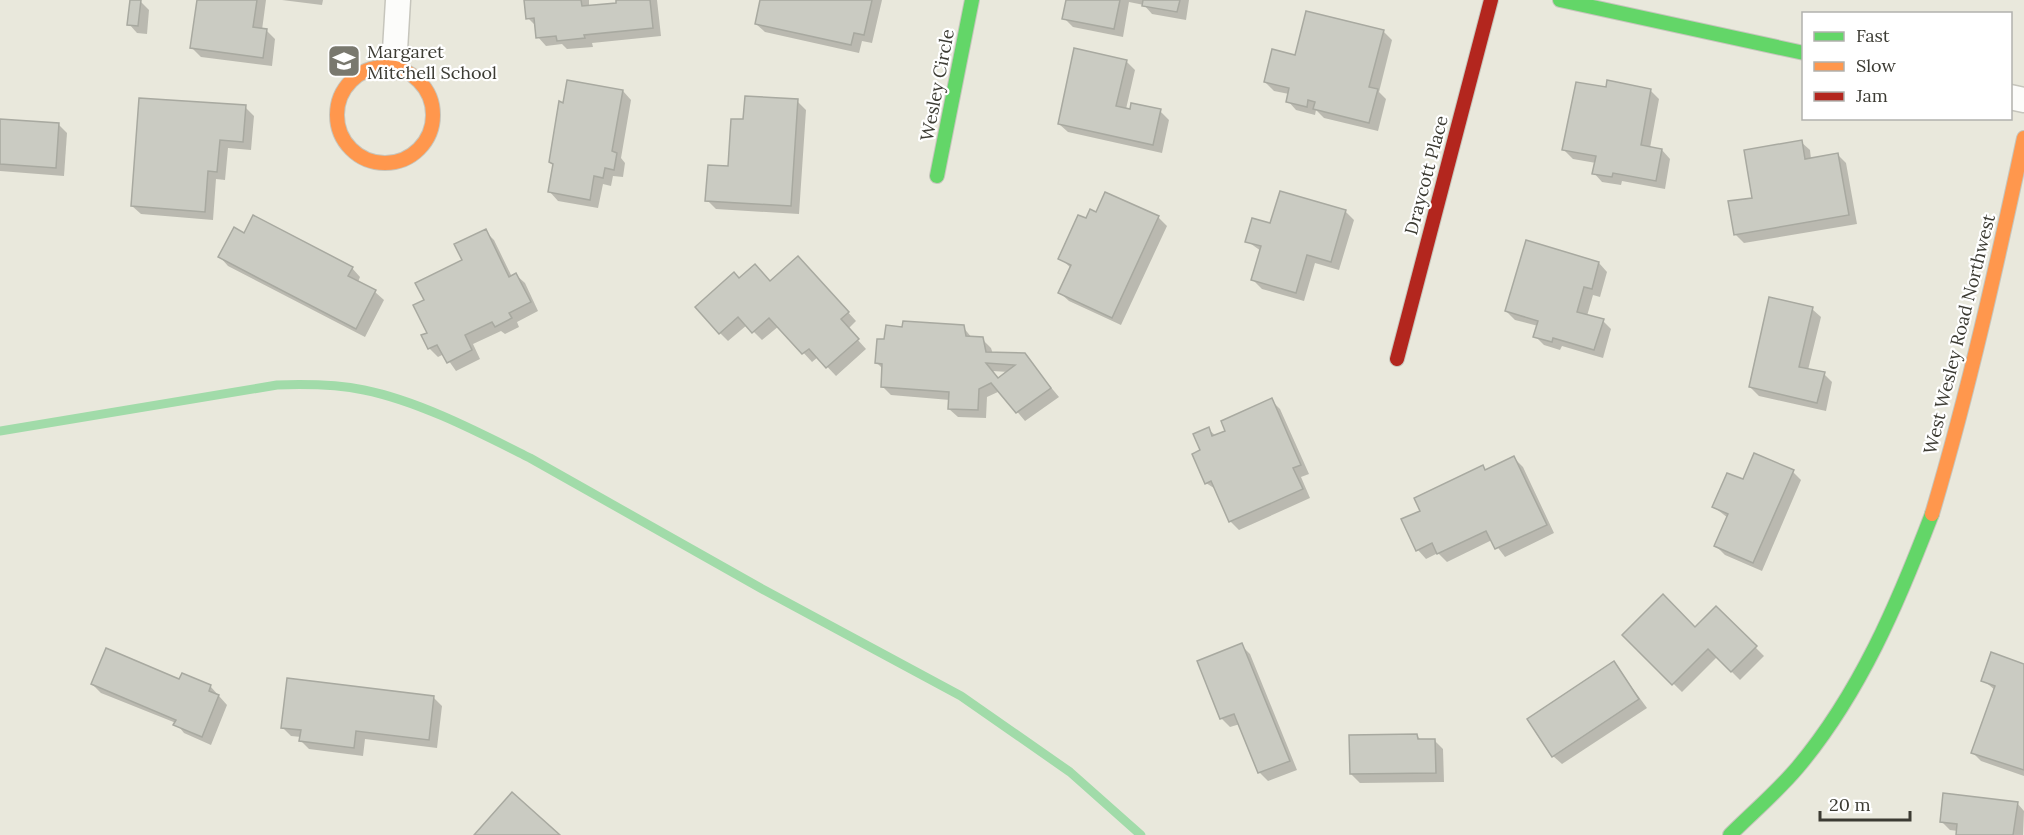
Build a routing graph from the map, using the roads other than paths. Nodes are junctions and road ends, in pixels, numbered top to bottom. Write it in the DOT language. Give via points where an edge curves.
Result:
graph roads {
  1 [pos="398,0"];
  2 [pos="972,0"];
  3 [pos="1491,0"];
  4 [pos="1560,0"];
  5 [pos="1802,53"];
  6 [pos="394,67"];
  7 [pos="2024,138"];
  8 [pos="937,176"];
  9 [pos="1397,359"];
  10 [pos="1730,835"];
  1 -- 6 [label="street"];
  2 -- 8 [label="street, Wesley Circle"];
  3 -- 9 [label="street, Draycott Place"];
  4 -- 5 [label="street"];
  6 -- 6 [label="street" via="377,67 348,83 339,97 336,114 338,129 355,154 384,164 399,162 423,145 433,116 422,85 410,73"];
  7 -- 10 [label="street, West Wesley Road Northwest" via="1961,418 1923,538 1882,638 1839,713 1787,779"];
}
